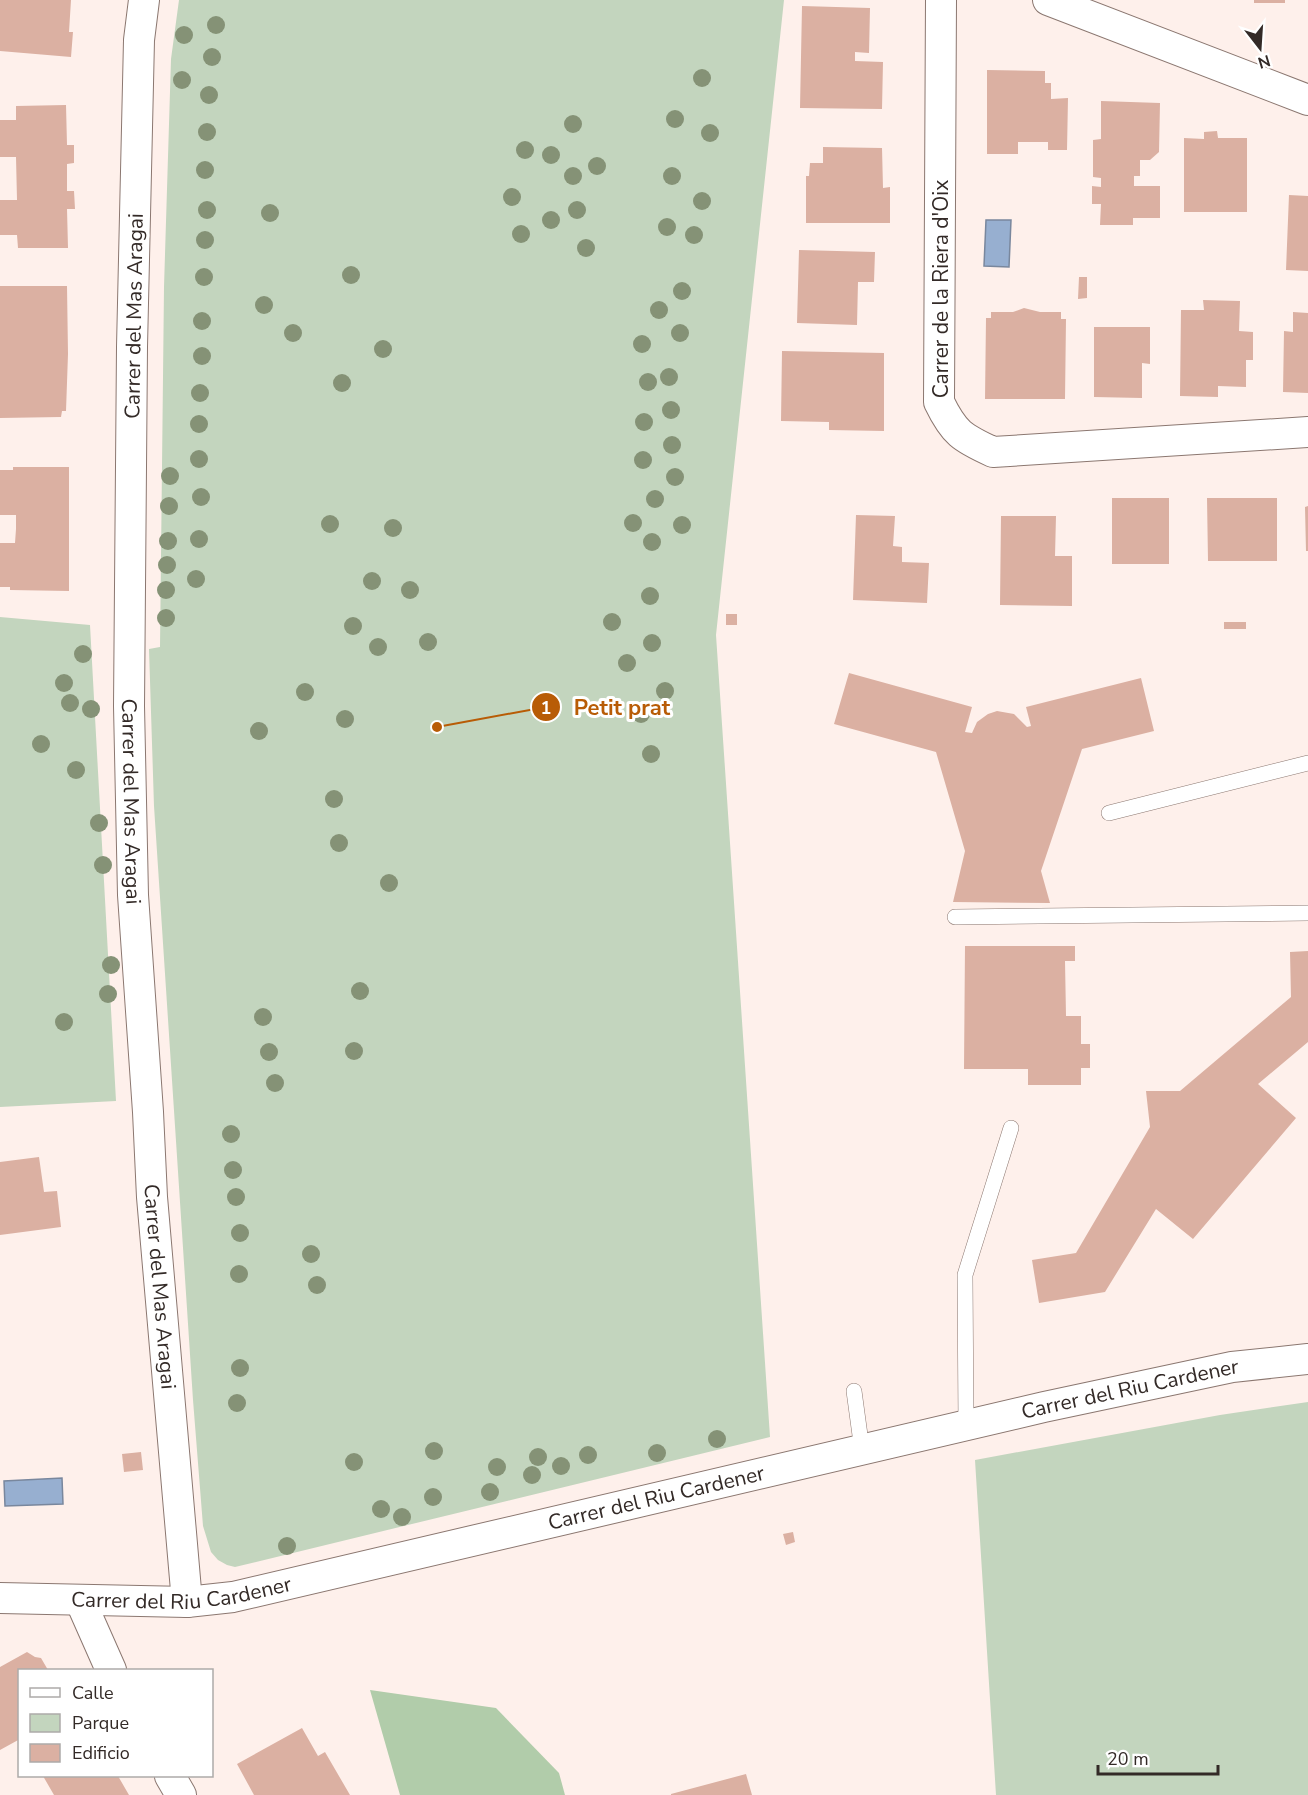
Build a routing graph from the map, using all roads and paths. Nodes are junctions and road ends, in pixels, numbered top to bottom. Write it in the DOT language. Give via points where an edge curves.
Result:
graph roads {
  1 [pos="144,0"];
  2 [pos="941,0"];
  3 [pos="1048,0"];
  4 [pos="1308,100"];
  5 [pos="1308,432"];
  6 [pos="1308,763"];
  7 [pos="1108,813"];
  8 [pos="1308,913"];
  9 [pos="955,917"];
  10 [pos="1011,1128"];
  11 [pos="1308,1359"];
  12 [pos="854,1391"];
  13 [pos="966,1426"];
  14 [pos="862,1450"];
  15 [pos="0,1598"];
  16 [pos="80,1600"];
  17 [pos="187,1602"];
  18 [pos="110,1669"];
  19 [pos="171,1777"];
  20 [pos="181,1795"];
  1 -- 17 [label="street, Carrer del Mas Aragai" via="139,40 132,359 129,706 133,895 152,1197"];
  2 -- 5 [label="street, Carrer de la Riera d'Oix" via="939,402 950,424 965,439 993,452"];
  3 -- 4 [label="street"];
  6 -- 7 [label="lane"];
  8 -- 9 [label="lane"];
  10 -- 13 [label="lane" via="965,1275"];
  11 -- 13 [label="street, Carrer del Riu Cardener" via="1232,1367"];
  12 -- 14 [label="lane"];
  13 -- 14 [label="street, Carrer del Riu Cardener"];
  14 -- 17 [label="street, Carrer del Riu Cardener" via="233,1597"];
  15 -- 16 [label="street, Carrer del Riu Cardener"];
  16 -- 17 [label="street, Carrer del Riu Cardener"];
  16 -- 18 [label="street"];
  19 -- 20 [label="street"];
}
